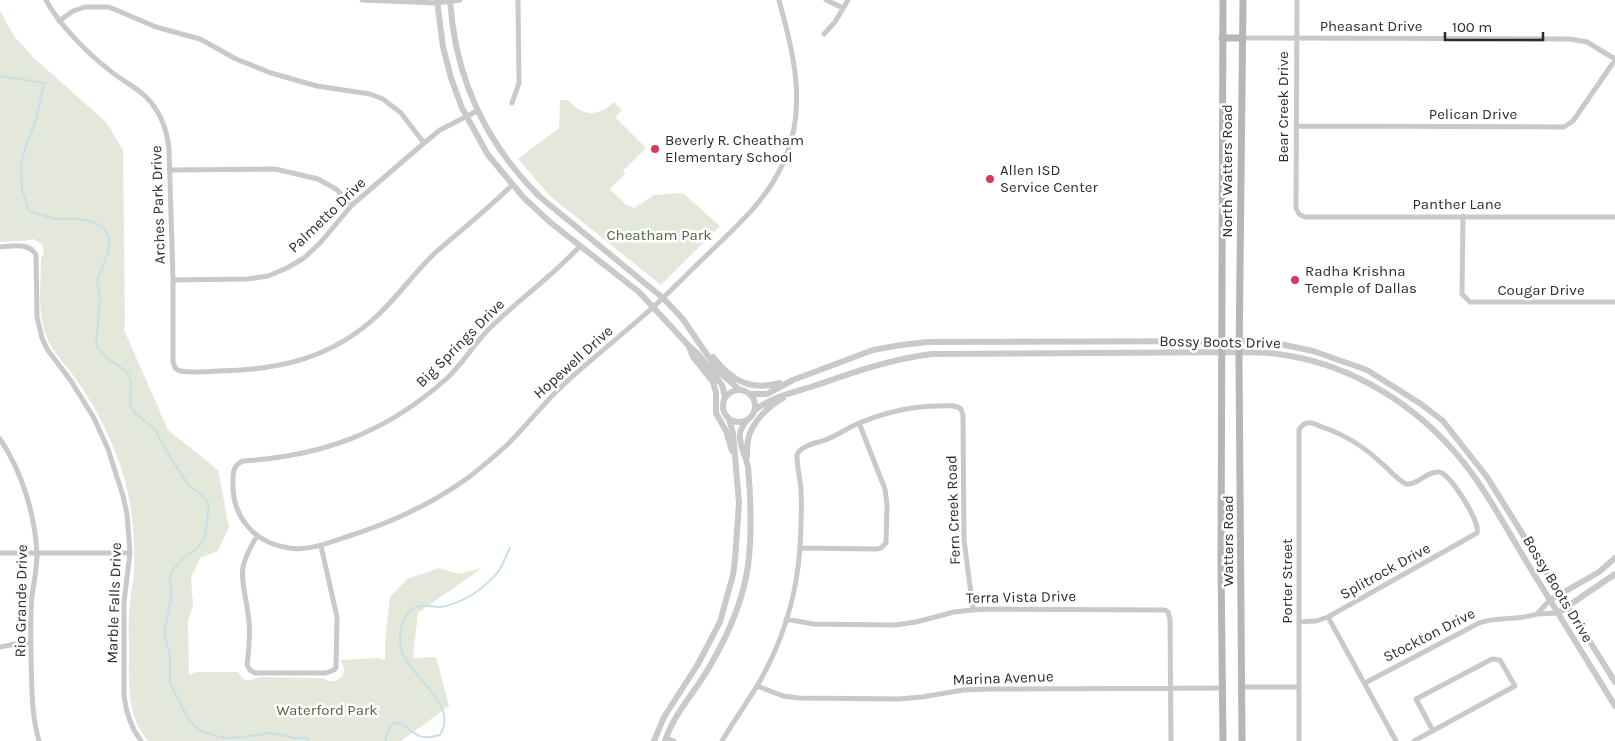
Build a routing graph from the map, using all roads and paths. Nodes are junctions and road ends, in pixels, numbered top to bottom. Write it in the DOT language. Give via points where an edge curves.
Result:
graph roads {
  1 [pos="46,0"];
  2 [pos="362,0"];
  3 [pos="460,0"];
  4 [pos="518,0"];
  5 [pos="779,0"];
  6 [pos="826,0"];
  7 [pos="848,0"];
  8 [pos="1223,0"];
  9 [pos="1243,0"];
  10 [pos="1297,0"];
  11 [pos="437,1"];
  12 [pos="450,1"];
  13 [pos="843,8"];
  14 [pos="59,21"];
  15 [pos="824,34"];
  16 [pos="1222,38"];
  17 [pos="1242,38"];
  18 [pos="1296,38"];
  19 [pos="1615,59"];
  20 [pos="512,103"];
  21 [pos="477,111"];
  22 [pos="467,117"];
  23 [pos="1296,126"];
  24 [pos="424,143"];
  25 [pos="169,170"];
  26 [pos="512,185"];
  27 [pos="352,205"];
  28 [pos="1299,214"];
  29 [pos="1463,216"];
  30 [pos="1615,216"];
  31 [pos="580,246"];
  32 [pos="0,247"];
  33 [pos="173,280"];
  34 [pos="663,298"];
  35 [pos="1615,302"];
  36 [pos="654,307"];
  37 [pos="699,341"];
  38 [pos="1222,341"];
  39 [pos="1240,341"];
  40 [pos="688,346"];
  41 [pos="1222,352"];
  42 [pos="1240,352"];
  43 [pos="793,380"];
  44 [pos="740,390"];
  45 [pos="797,392"];
  46 [pos="750,394"];
  47 [pos="725,398"];
  48 [pos="755,410"];
  49 [pos="729,419"];
  50 [pos="746,421"];
  51 [pos="859,423"];
  52 [pos="0,439"];
  53 [pos="1463,444"];
  54 [pos="1454,451"];
  55 [pos="735,459"];
  56 [pos="747,462"];
  57 [pos="233,470"];
  58 [pos="1479,531"];
  59 [pos="257,536"];
  60 [pos="321,546"];
  61 [pos="800,548"];
  62 [pos="36,552"];
  63 [pos="0,553"];
  64 [pos="130,553"];
  65 [pos="1615,558"];
  66 [pos="1615,574"];
  67 [pos="1560,594"];
  68 [pos="1550,600"];
  69 [pos="1567,607"];
  70 [pos="973,609"];
  71 [pos="1558,613"];
  72 [pos="1537,614"];
  73 [pos="1328,617"];
  74 [pos="786,618"];
  75 [pos="1299,622"];
  76 [pos="31,643"];
  77 [pos="0,648"];
  78 [pos="1615,682"];
  79 [pos="1364,683"];
  80 [pos="757,686"];
  81 [pos="1242,687"];
  82 [pos="1170,688"];
  83 [pos="1222,688"];
  84 [pos="1299,688"];
  85 [pos="1615,706"];
  86 [pos="1433,731"];
  87 [pos="666,739"];
  88 [pos="39,741"];
  89 [pos="141,741"];
  90 [pos="654,741"];
  91 [pos="674,741"];
  92 [pos="722,741"];
  93 [pos="1171,741"];
  94 [pos="1223,741"];
  95 [pos="1242,741"];
  96 [pos="1299,741"];
  97 [pos="1396,741"];
  98 [pos="1414,741"];
  1 -- 14 [label="street, Arches Park Drive"];
  2 -- 11 [label="street"];
  3 -- 12 [label="street"];
  4 -- 20 [label="street" via="519,83"];
  5 -- 34 [label="street, Hopewell Drive" via="796,74 798,99 786,156 770,188 753,210"];
  6 -- 13 [label="street"];
  7 -- 13 [label="street"];
  8 -- 16 [label="main road, North Watters Road"];
  9 -- 17 [label="main road, North Watters Road"];
  10 -- 18 [label="street, Bear Creek Drive"];
  11 -- 12 [label="street"];
  11 -- 22 [label="street" via="448,66"];
  12 -- 21 [label="street" via="455,46"];
  13 -- 15 [label="street"];
  14 -- 24 [label="street" via="85,7 109,7 156,27 200,39 271,73 317,86 370,94 383,99 401,113"];
  14 -- 25 [label="street, Arches Park Drive" via="107,69 146,96 163,121 168,136"];
  16 -- 17 [label="main road"];
  16 -- 38 [label="main road, North Watters Road"];
  17 -- 18 [label="street, Pheasant Drive"];
  17 -- 39 [label="main road, North Watters Road"];
  18 -- 19 [label="street, Pheasant Drive" via="1570,39 1587,42"];
  18 -- 23 [label="street, Bear Creek Drive"];
  19 -- 23 [label="street, Pelican Drive" via="1573,121 1564,127"];
  21 -- 22 [label="street, Palmetto Drive"];
  21 -- 34 [label="street" via="499,149 523,180"];
  22 -- 24 [label="street, Palmetto Drive" via="440,130"];
  22 -- 26 [label="street" via="488,155"];
  23 -- 28 [label="street, Bear Creek Drive" via="1296,208"];
  24 -- 27 [label="street, Palmetto Drive"];
  25 -- 27 [label="street" via="275,169 318,179 336,189"];
  25 -- 33 [label="street, Arches Park Drive"];
  26 -- 31 [label="street"];
  26 -- 33 [label="street, Arches Park Drive" via="434,254 363,328 343,342 305,360 240,371 183,372 176,369 173,362"];
  27 -- 33 [label="street, Palmetto Drive" via="304,258 268,276"];
  28 -- 29 [label="street, Panther Lane" via="1305,217"];
  29 -- 30 [label="street, Panther Lane"];
  29 -- 35 [label="street, Cougar Drive" via="1462,294 1467,300"];
  31 -- 36 [label="street" via="640,292"];
  31 -- 57 [label="street, Big Springs Drive" via="490,328 447,378 385,424 336,446 282,458 243,461"];
  32 -- 64 [label="street, Marble Falls Drive" via="26,246 36,255 37,317 42,338 53,360 86,402 108,449 123,496"];
  34 -- 36 [label="street, Hopewell Drive"];
  34 -- 37 [label="street"];
  36 -- 40 [label="street"];
  36 -- 60 [label="street, Hopewell Drive" via="557,390 507,444 468,478 377,528"];
  37 -- 43 [label="street" via="723,367 746,384 763,387"];
  37 -- 44 [label="street" via="719,372"];
  38 -- 39 [label="street, Bossy Boots Drive"];
  38 -- 41 [label="main road, Watters Road"];
  38 -- 43 [label="street, Bossy Boots Drive" via="928,342 873,350"];
  39 -- 42 [label="main road, Watters Road"];
  39 -- 53 [label="street, Bossy Boots Drive" via="1280,344 1312,351 1367,370 1421,404 1443,421"];
  40 -- 47 [label="street" via="720,382"];
  40 -- 55 [label="street" via="693,358 713,382 716,413"];
  41 -- 42 [label="street, Bossy Boots Drive"];
  41 -- 45 [label="street, Bossy Boots Drive" via="932,354 889,361"];
  41 -- 83 [label="main road, Watters Road"];
  42 -- 54 [label="street, Bossy Boots Drive" via="1276,354 1338,369 1402,404 1429,425"];
  42 -- 81 [label="main road, Watters Road"];
  43 -- 46 [label="street, Bossy Boots Drive" via="767,394"];
  44 -- 46 [label="street"];
  44 -- 47 [label="street" via="730,392"];
  45 -- 48 [label="street, Bossy Boots Drive" via="771,399"];
  45 -- 56 [label="street" via="777,402 757,422 748,438"];
  46 -- 48 [label="street" via="755,401"];
  47 -- 49 [label="street" via="722,405"];
  48 -- 50 [label="street"];
  49 -- 50 [label="street"];
  49 -- 55 [label="street"];
  50 -- 56 [label="street" via="740,435"];
  51 -- 61 [label="street" via="799,452"];
  51 -- 61 [label="street" via="885,489 887,539 884,546 877,549"];
  51 -- 70 [label="street, Fern Creek Road" via="888,413 926,406 962,409 964,548"];
  52 -- 62 [label="street, Rio Grande Drive" via="14,462 26,494"];
  53 -- 54 [label="street"];
  53 -- 67 [label="street, Bossy Boots Drive" via="1487,476"];
  54 -- 68 [label="street, Bossy Boots Drive" via="1482,488"];
  55 -- 90 [label="street" via="739,503 736,560 720,622 664,717"];
  56 -- 87 [label="street" via="750,490 748,566 739,602 710,666 674,720"];
  57 -- 59 [label="street, Hopewell Drive" via="232,491 236,507 242,520"];
  58 -- 73 [label="street, Splitrock Drive"];
  58 -- 75 [label="street, Porter Street" via="1448,476 1432,473 1414,484 1402,482 1373,456 1342,435 1304,423 1299,430"];
  59 -- 60 [label="street, Hopewell Drive" via="274,546 292,549"];
  59 -- 60 [label="street" via="242,568 249,616 248,665 255,673 326,673 334,670 337,617"];
  61 -- 74 [label="street"];
  62 -- 63 [label="street"];
  62 -- 64 [label="street"];
  62 -- 76 [label="street, Rio Grande Drive"];
  64 -- 89 [label="street, Marble Falls Drive" via="124,602 124,696 128,715"];
  65 -- 67 [label="street" via="1599,572"];
  66 -- 69 [label="street"];
  67 -- 68 [label="street"];
  67 -- 69 [label="street, Bossy Boots Drive"];
  68 -- 71 [label="street, Bossy Boots Drive"];
  68 -- 72 [label="street"];
  69 -- 71 [label="street"];
  69 -- 78 [label="street, Bossy Boots Drive"];
  70 -- 74 [label="street, Terra Vista Drive" via="895,625 813,624"];
  70 -- 82 [label="street, Terra Vista Drive" via="1161,609 1168,612 1170,619"];
  71 -- 72 [label="street, Stockton Drive"];
  71 -- 85 [label="street, Bossy Boots Drive"];
  72 -- 79 [label="street, Stockton Drive" via="1524,618 1488,619"];
  73 -- 75 [label="street, Splitrock Drive"];
  73 -- 79 [label="street"];
  74 -- 80 [label="street"];
  75 -- 84 [label="street, Porter Street"];
  76 -- 77 [label="street"];
  76 -- 88 [label="street, Rio Grande Drive" via="32,704"];
  79 -- 97 [label="street"];
  80 -- 82 [label="street, Marina Avenue" via="783,696 856,699 899,699 989,688"];
  80 -- 92 [label="street"];
  81 -- 84 [label="street"];
  81 -- 95 [label="main road, Watters Road"];
  82 -- 83 [label="street, Marina Avenue"];
  82 -- 93 [label="street"];
  83 -- 94 [label="main road, Watters Road"];
  84 -- 96 [label="street, Porter Street"];
  86 -- 86 [label="street" via="1515,686 1502,662 1494,658 1416,700"];
  86 -- 98 [label="street"];
  87 -- 91 [label="street"];
}
